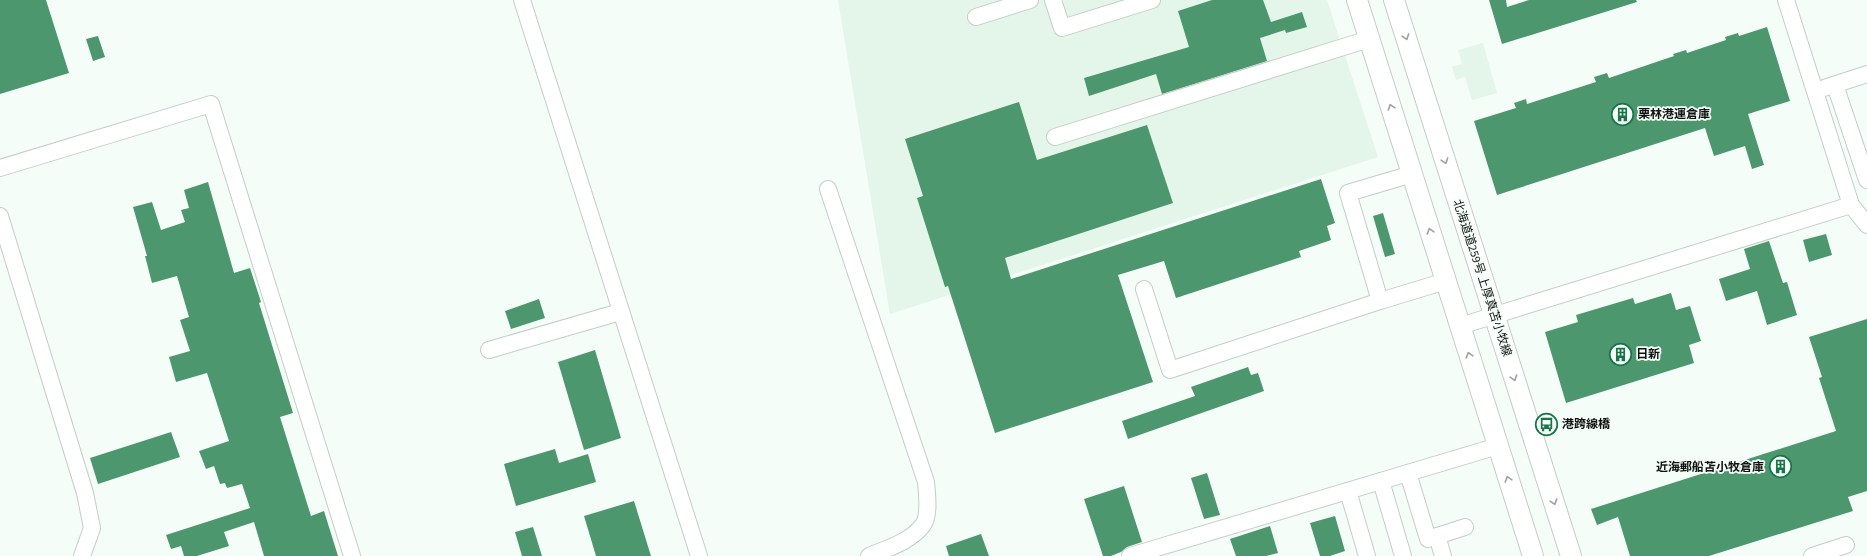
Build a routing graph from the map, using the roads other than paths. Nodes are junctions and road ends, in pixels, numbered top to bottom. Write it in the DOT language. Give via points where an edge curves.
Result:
graph roads {
  1 [pos="522,0"];
  2 [pos="1030,0"];
  3 [pos="1053,0"];
  4 [pos="1152,0"];
  5 [pos="1157,0"];
  6 [pos="1164,0"];
  7 [pos="1357,0"];
  8 [pos="1394,0"];
  9 [pos="1786,0"];
  10 [pos="976,17"];
  11 [pos="1370,39"];
  12 [pos="1867,74"];
  13 [pos="1835,85"];
  14 [pos="1815,91"];
  15 [pos="1055,137"];
  16 [pos="0,168"];
  17 [pos="1412,174"];
  18 [pos="1867,180"];
  19 [pos="828,189"];
  20 [pos="1852,205"];
  21 [pos="0,216"];
  22 [pos="1867,225"];
  23 [pos="1446,281"];
  24 [pos="1144,289"];
  25 [pos="1380,301"];
  26 [pos="620,312"];
  27 [pos="1494,316"];
  28 [pos="1460,326"];
  29 [pos="489,350"];
  30 [pos="1498,446"];
  31 [pos="1408,473"];
  32 [pos="1381,481"];
  33 [pos="1348,491"];
  34 [pos="1465,527"];
  35 [pos="1437,536"];
  36 [pos="1846,545"];
  37 [pos="82,556"];
  38 [pos="352,556"];
  39 [pos="698,556"];
  40 [pos="869,556"];
  41 [pos="1130,556"];
  42 [pos="1367,556"];
  43 [pos="1403,556"];
  44 [pos="1442,556"];
  45 [pos="1532,556"];
  46 [pos="1571,556"];
  47 [pos="1812,556"];
  1 -- 26 [label="street"];
  2 -- 10 [label="street"];
  3 -- 4 [label="street" via="1062,28"];
  5 -- 6 [label="street"];
  7 -- 11 [label="main road"];
  8 -- 27 [label="main road, 北海道道259号 上厚真苫小牧線, one-way"];
  9 -- 14 [label="street"];
  11 -- 15 [label="street"];
  17 -- 11 [label="main road, one-way"];
  12 -- 13 [label="street"];
  13 -- 14 [label="street"];
  13 -- 18 [label="street"];
  14 -- 20 [label="street"];
  16 -- 38 [label="street" via="211,104"];
  23 -- 17 [label="main road, one-way"];
  17 -- 25 [label="street" via="1348,194"];
  19 -- 40 [label="street" via="926,482 928,503 924,524 903,542"];
  20 -- 22 [label="street"];
  20 -- 27 [label="street"];
  21 -- 37 [label="street" via="85,493 92,528"];
  23 -- 25 [label="street"];
  23 -- 28 [label="main road"];
  24 -- 25 [label="street" via="1170,370"];
  26 -- 29 [label="street"];
  26 -- 39 [label="street"];
  27 -- 28 [label="street"];
  27 -- 46 [label="main road, 北海道道259号 上厚真苫小牧線, one-way"];
  30 -- 28 [label="main road, one-way"];
  30 -- 31 [label="street"];
  45 -- 30 [label="main road, one-way"];
  31 -- 32 [label="street"];
  31 -- 35 [label="street" via="1428,539"];
  32 -- 33 [label="street"];
  32 -- 43 [label="street"];
  33 -- 41 [label="street"];
  33 -- 42 [label="street"];
  34 -- 35 [label="street"];
  35 -- 44 [label="street"];
  36 -- 47 [label="street"];
}
